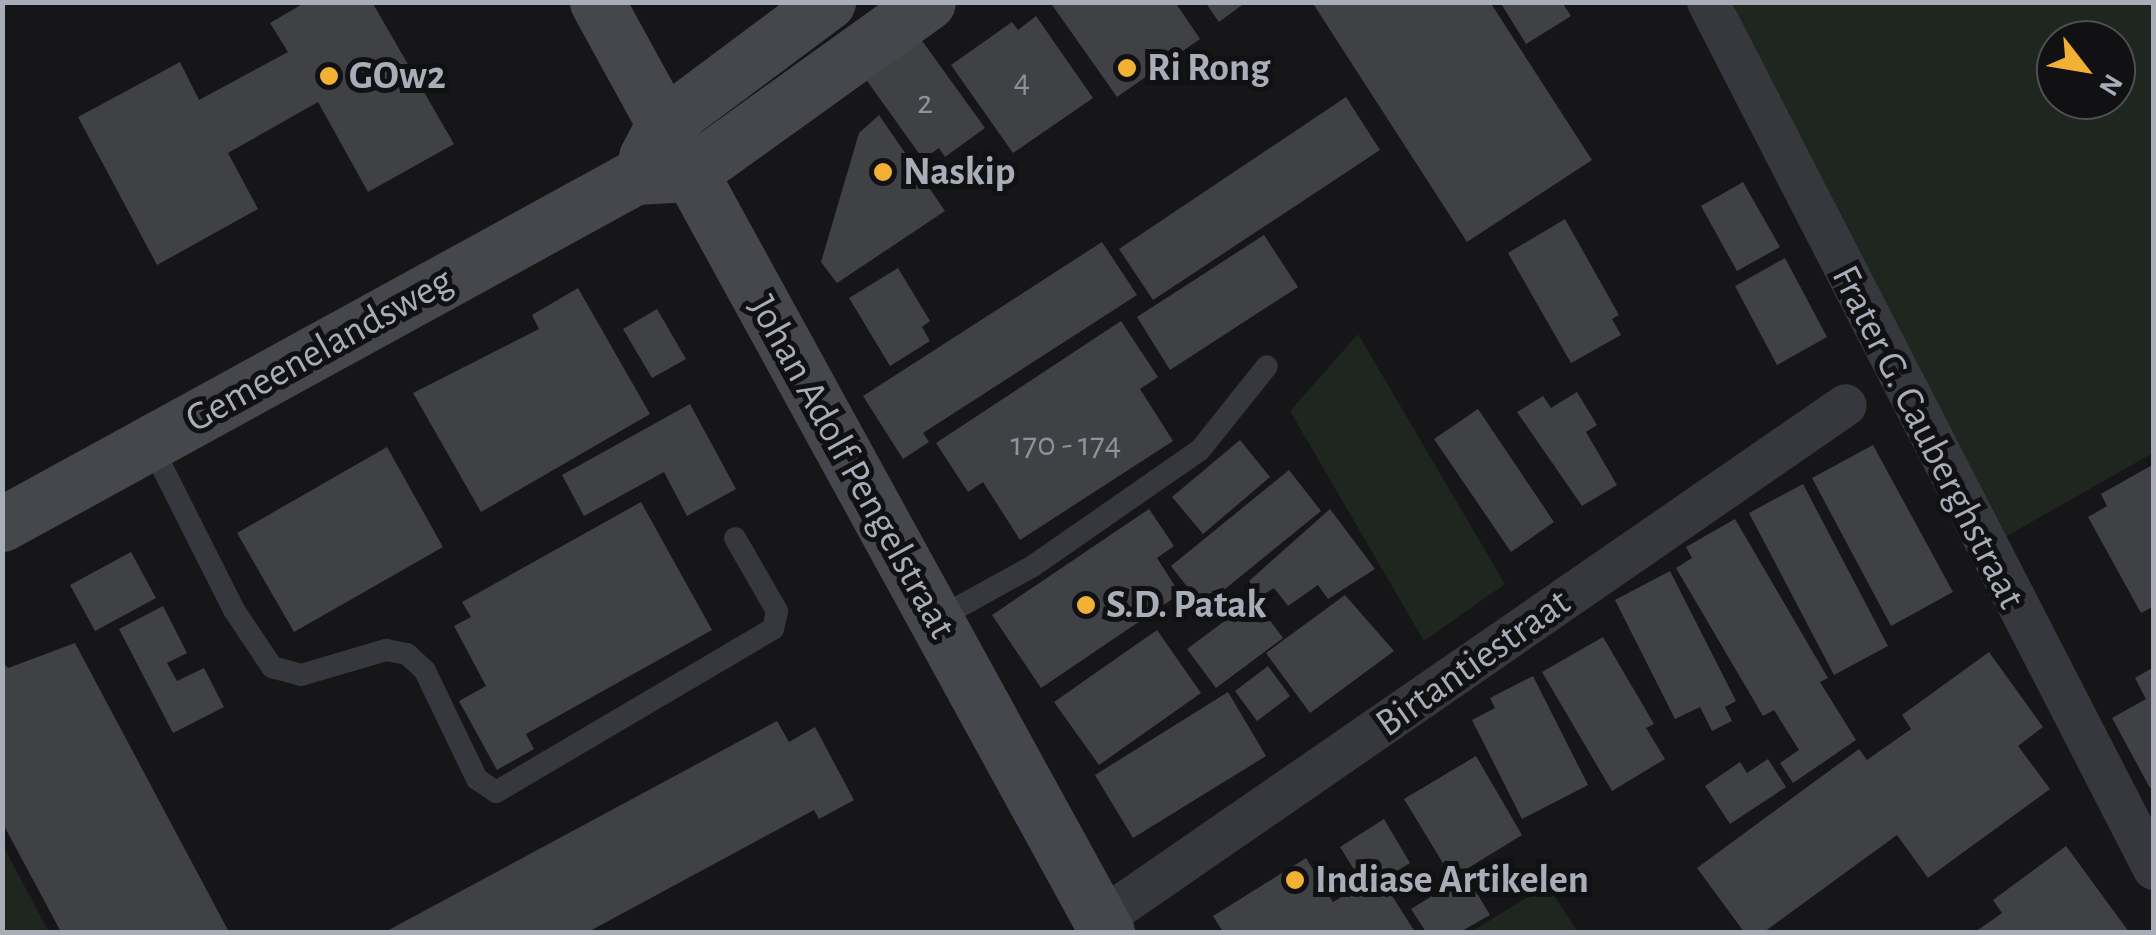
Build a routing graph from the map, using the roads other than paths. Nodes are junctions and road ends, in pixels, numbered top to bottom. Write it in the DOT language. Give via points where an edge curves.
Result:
graph roads {
  1 [pos="597,2"];
  2 [pos="828,2"];
  3 [pos="928,2"];
  4 [pos="1708,2"];
  5 [pos="663,125"];
  6 [pos="689,174"];
  7 [pos="635,177"];
  8 [pos="1266,366"];
  9 [pos="1846,405"];
  10 [pos="150,443"];
  11 [pos="2,524"];
  12 [pos="735,538"];
  13 [pos="938,618"];
  14 [pos="2154,869"];
  15 [pos="1103,926"];
  1 -- 5 [label="main road, Johan Adolf Pengelstraat"];
  2 -- 5 [label="main road"];
  3 -- 6 [label="main road"];
  4 -- 14 [label="street, Frater G. Cauberghstraat"];
  5 -- 6 [label="main road, Johan Adolf Pengelstraat"];
  5 -- 7 [label="main road"];
  6 -- 7 [label="main road"];
  6 -- 13 [label="main road, Johan Adolf Pengelstraat"];
  7 -- 10 [label="main road, Gemeenelandsweg"];
  8 -- 13 [label="lane" via="1200,450 1032,566"];
  9 -- 15 [label="street, Birtantiestraat"];
  10 -- 11 [label="main road, Gemeenelandsweg"];
  10 -- 12 [label="lane" via="234,610 272,667 301,675 386,650 407,654 426,671 477,779 496,792 773,629 777,611"];
  13 -- 15 [label="main road, Johan Adolf Pengelstraat"];
}
